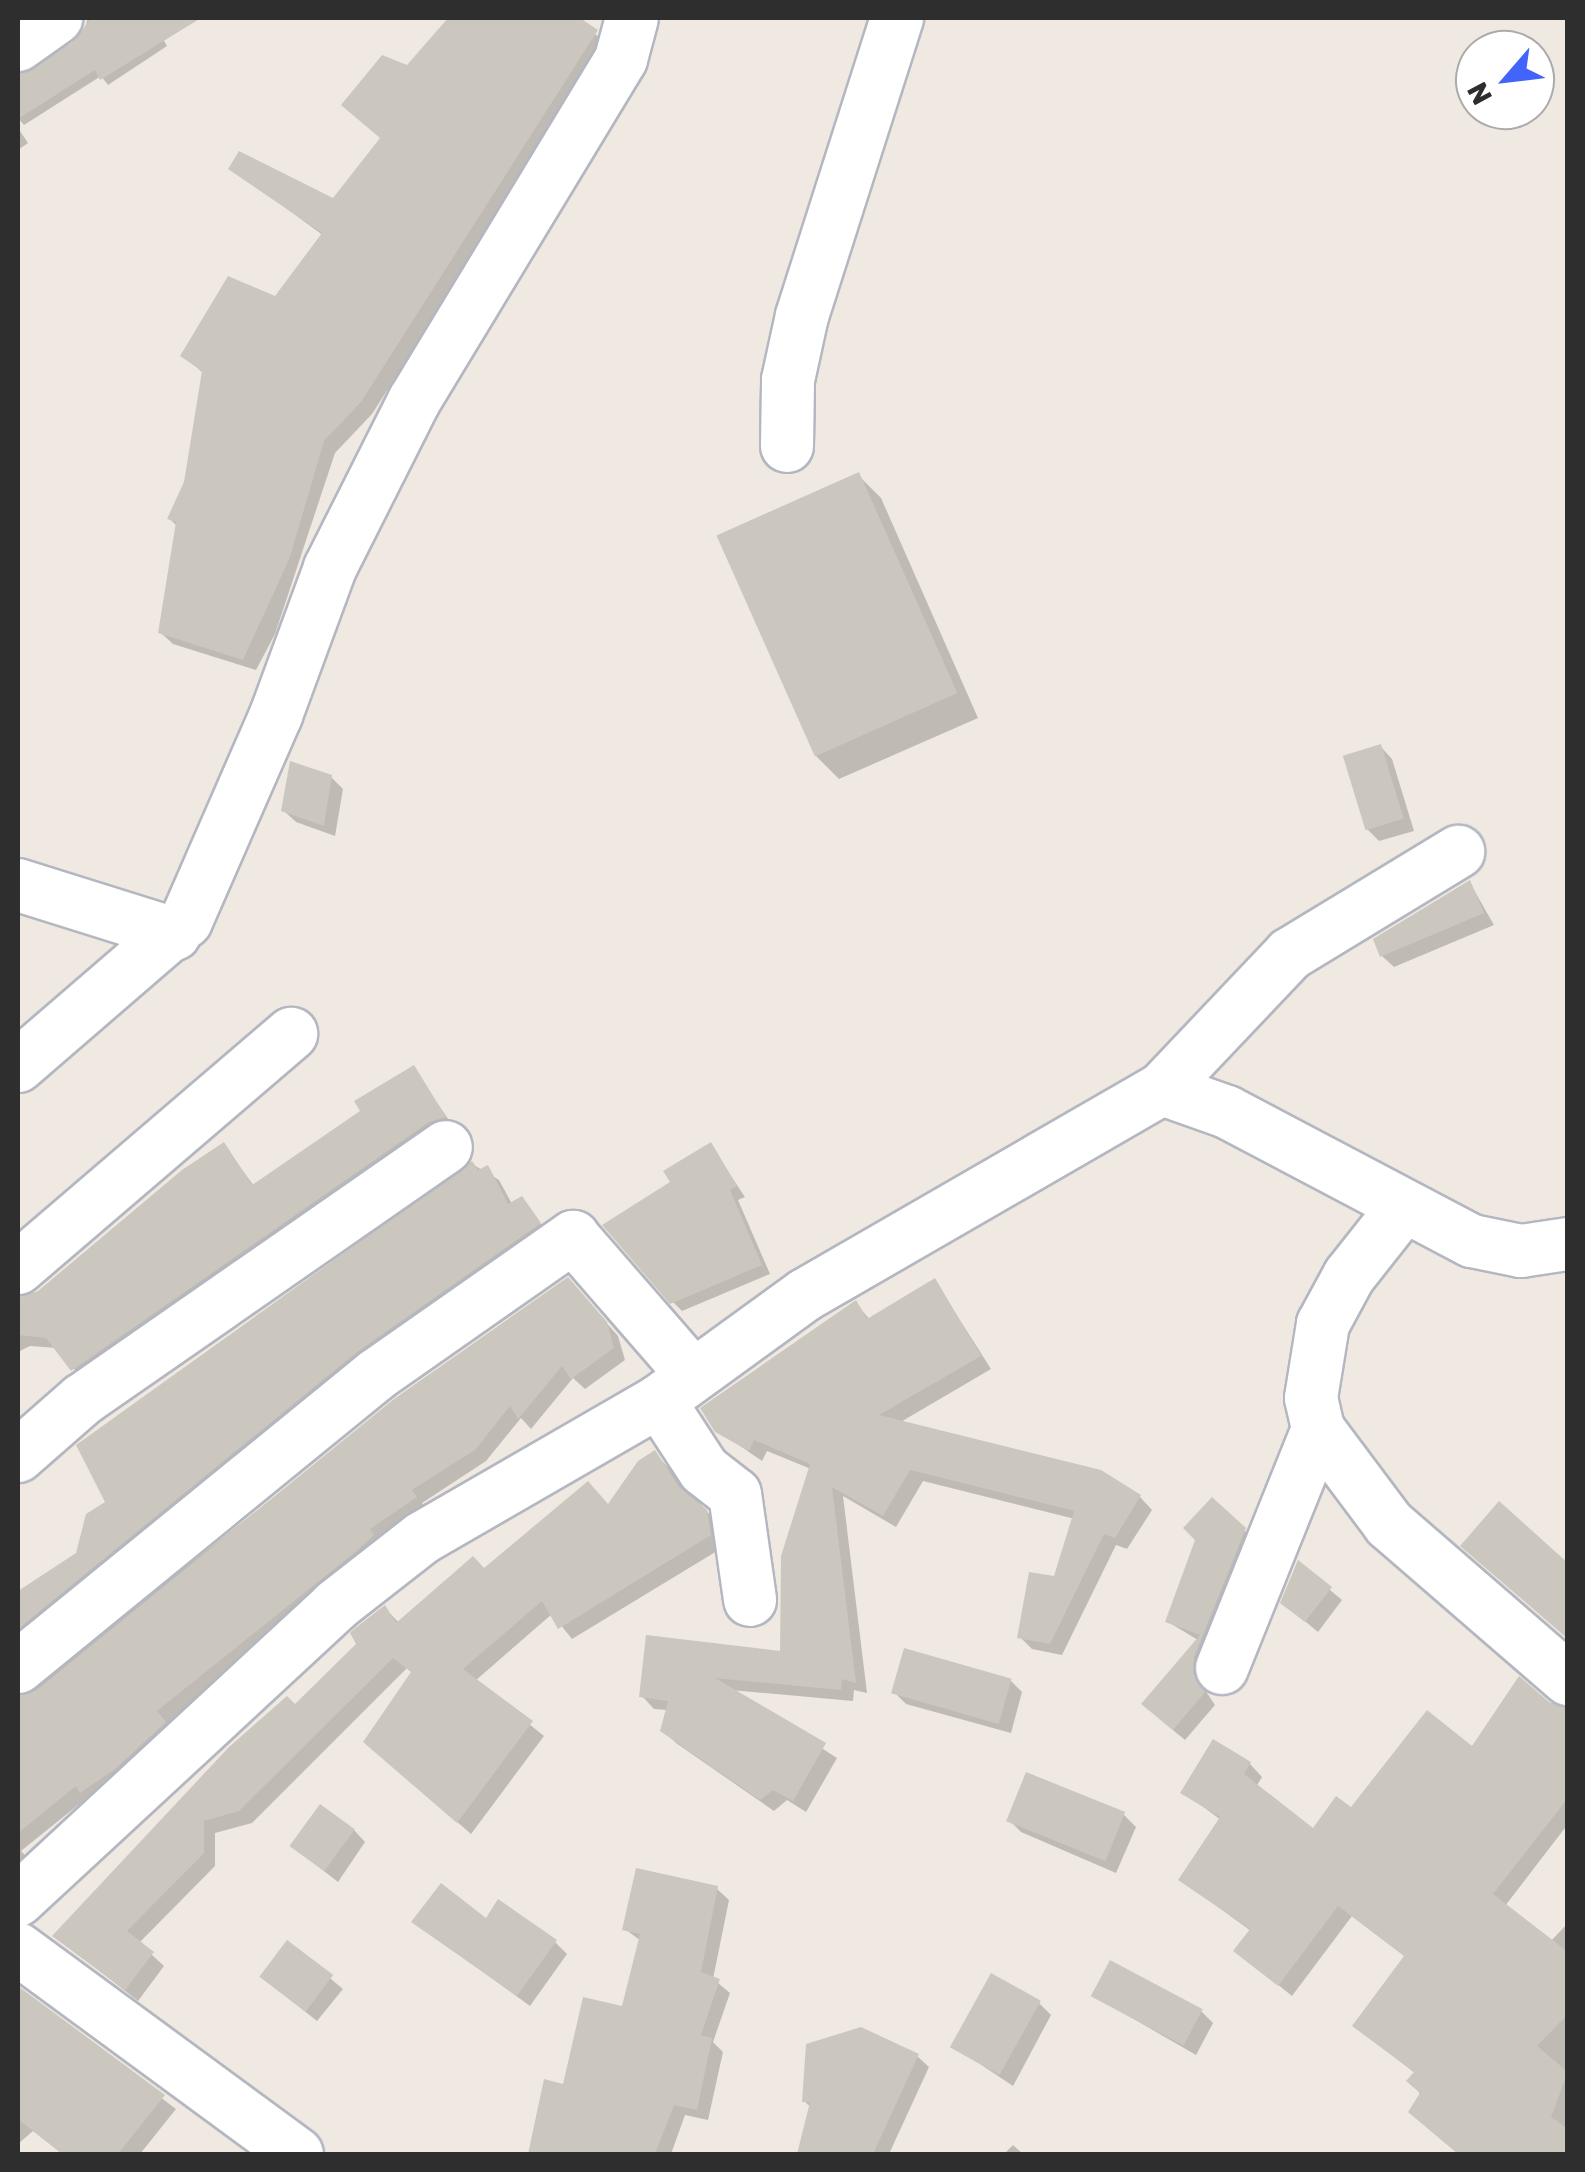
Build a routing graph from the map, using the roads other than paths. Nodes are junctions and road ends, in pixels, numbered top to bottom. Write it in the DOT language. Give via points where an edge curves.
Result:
graph roads {
  1 [pos="56,18"];
  2 [pos="632,18"];
  3 [pos="897,18"];
  4 [pos="18,44"];
  5 [pos="787,446"];
  6 [pos="1458,852"];
  7 [pos="18,885"];
  8 [pos="174,934"];
  9 [pos="291,1034"];
  10 [pos="18,1066"];
  11 [pos="1162,1090"];
  12 [pos="446,1147"];
  13 [pos="1402,1209"];
  14 [pos="1568,1244"];
  15 [pos="18,1268"];
  16 [pos="676,1388"];
  17 [pos="1318,1429"];
  18 [pos="18,1456"];
  19 [pos="750,1600"];
  20 [pos="18,1668"];
  21 [pos="1222,1668"];
  22 [pos="1568,1679"];
  23 [pos="18,1900"];
  24 [pos="18,1949"];
  25 [pos="296,2154"];
  1 -- 4 [label="street"];
  2 -- 8 [label="street" via="621,59 414,401 330,568 211,874"];
  3 -- 5 [label="street" via="802,316 788,380"];
  6 -- 11 [label="street" via="1290,954"];
  7 -- 8 [label="street"];
  8 -- 10 [label="street"];
  9 -- 15 [label="street"];
  11 -- 13 [label="street" via="1226,1112"];
  11 -- 16 [label="street" via="804,1294"];
  12 -- 18 [label="street" via="82,1400"];
  13 -- 14 [label="street" via="1472,1240 1521,1252"];
  13 -- 17 [label="street" via="1349,1276 1323,1324 1311,1398"];
  16 -- 19 [label="street" via="704,1470 735,1494"];
  16 -- 20 [label="street" via="573,1237 376,1375"];
  16 -- 23 [label="street" via="422,1538 335,1606"];
  17 -- 21 [label="street"];
  17 -- 22 [label="street" via="1390,1524"];
  24 -- 25 [label="street"];
}
